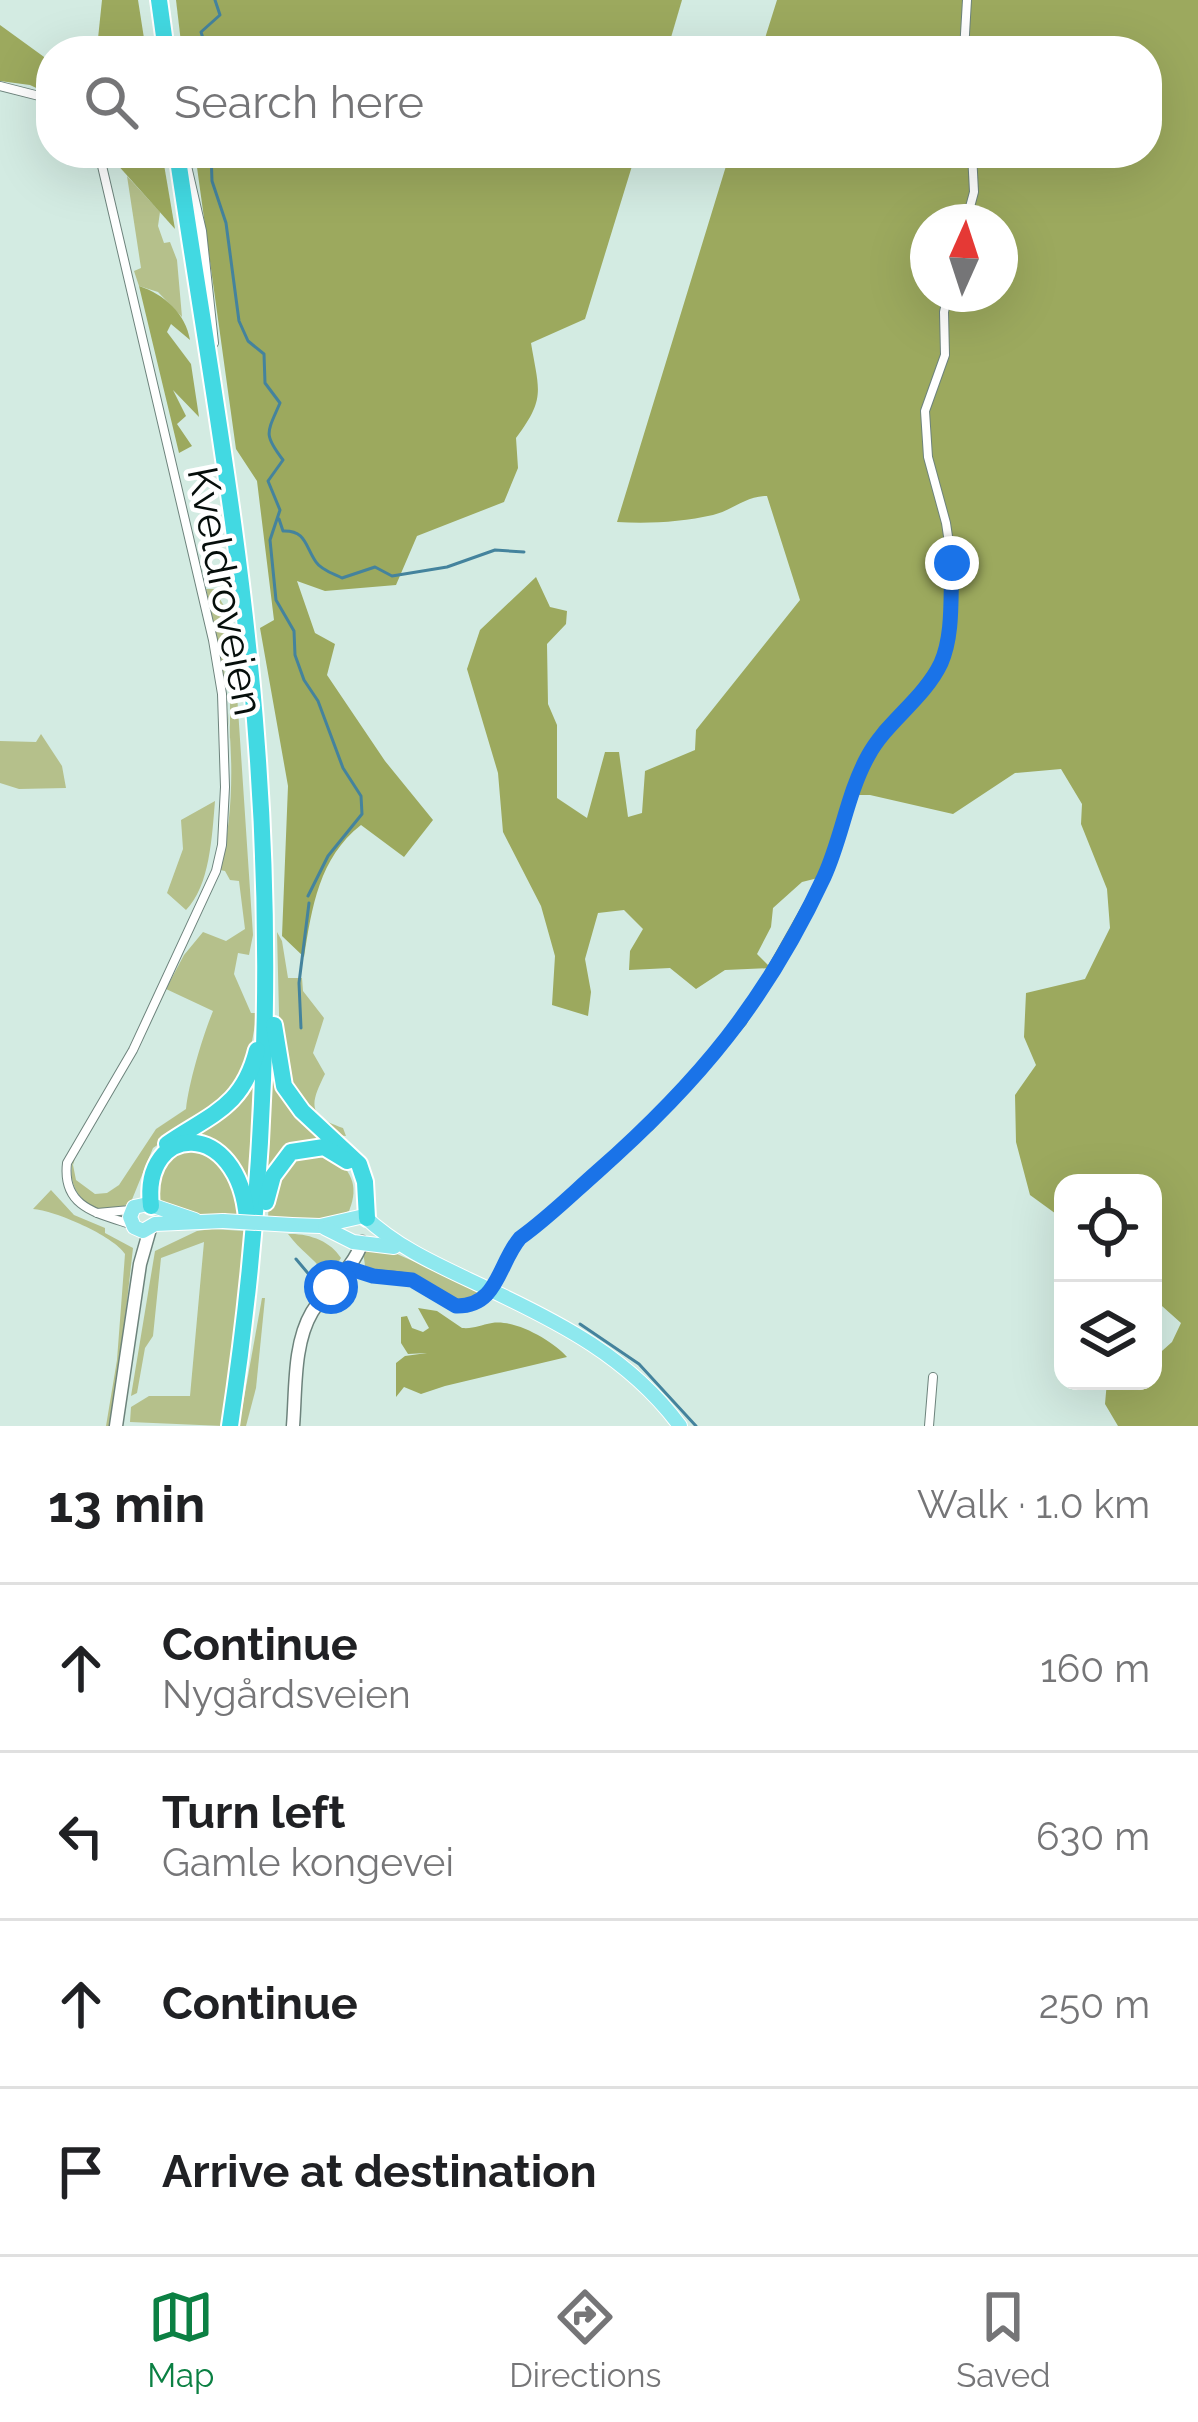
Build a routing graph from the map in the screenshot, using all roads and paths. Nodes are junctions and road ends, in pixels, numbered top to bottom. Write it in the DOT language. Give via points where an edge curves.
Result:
graph roads {
  1 [pos="157,0"];
  2 [pos="967,0"];
  3 [pos="162,36"];
  4 [pos="965,36"];
  5 [pos="0,86"];
  6 [pos="36,95"];
  7 [pos="103,168"];
  8 [pos="183,168"];
  9 [pos="183,168"];
  10 [pos="973,168"];
  11 [pos="971,204"];
  12 [pos="944,312"];
  13 [pos="269,982"];
  14 [pos="264,1002"];
  15 [pos="144,1217"];
  16 [pos="358,1230"];
  17 [pos="258,1244"];
  18 [pos="346,1269"];
  19 [pos="246,1304"];
  20 [pos="933,1378"];
  21 [pos="116,1426"];
  22 [pos="233,1426"];
  23 [pos="293,1426"];
  24 [pos="680,1426"];
  25 [pos="929,1426"];
  1 -- 3 [label="highway"];
  2 -- 4 [label="street"];
  5 -- 6 [label="street"];
  7 -- 15 [label="street, Kveldroveien" via="223,694 219,860 123,1069 65,1172 78,1204 95,1214"];
  8 -- 13 [label="highway" via="257,691"];
  9 -- 14 [label="highway" via="252,692"];
  10 -- 11 [label="street"];
  12 -- 18 [label="street, bridge" via="945,355 925,411 952,563 940,664 883,730 826,873 742,1022 650,1126 520,1238 491,1292 473,1304 449,1303 401,1276"];
  13 -- 16 [label="highway" via="284,1086 359,1164 365,1182"];
  13 -- 17 [label="highway"];
  14 -- 15 [label="highway" via="245,1085 225,1108 158,1151 146,1172"];
  14 -- 19 [label="highway"];
  15 -- 16 [label="main road, bridge"];
  15 -- 19 [label="highway" via="152,1172 172,1148 198,1143 229,1160 247,1207"];
  15 -- 21 [label="main road"];
  16 -- 17 [label="highway" via="352,1166 335,1151 301,1148 273,1176"];
  16 -- 18 [label="main road"];
  16 -- 24 [label="main road" via="586,1339 644,1384"];
  17 -- 22 [label="highway"];
  18 -- 23 [label="main road" via="303,1331"];
  19 -- 22 [label="highway"];
  20 -- 25 [label="street"];
}
